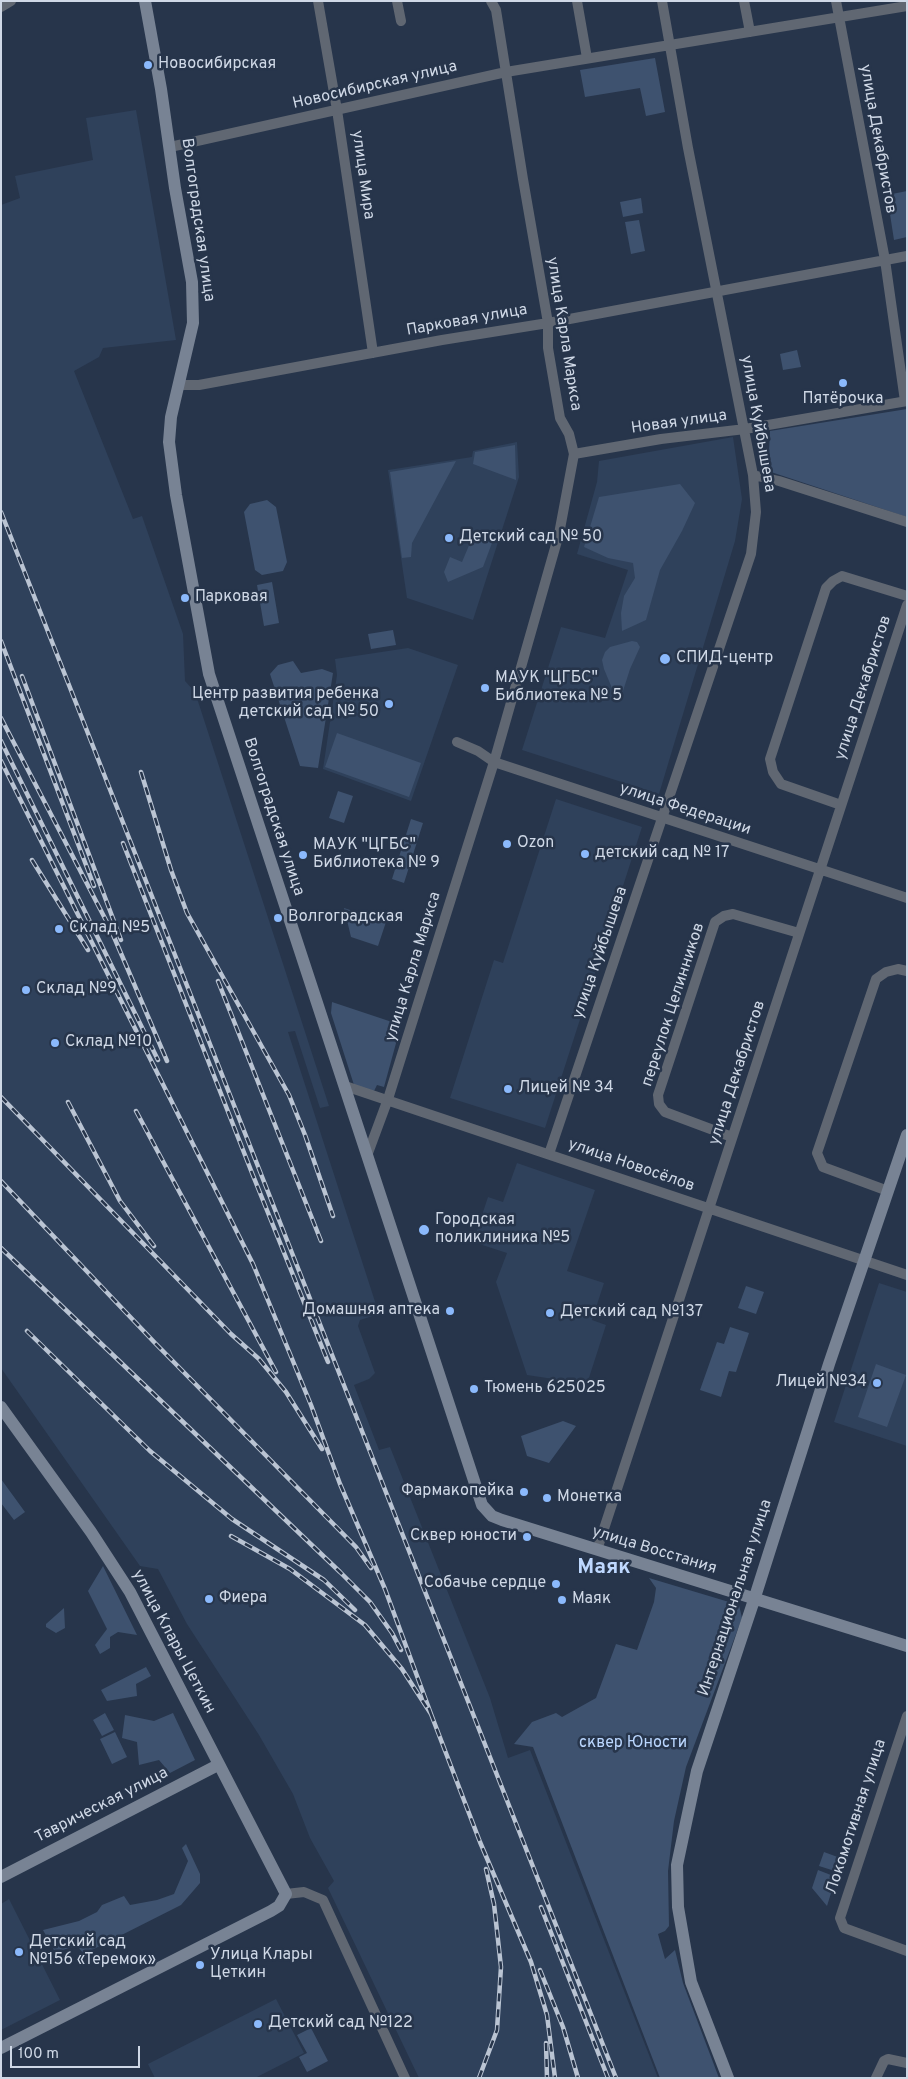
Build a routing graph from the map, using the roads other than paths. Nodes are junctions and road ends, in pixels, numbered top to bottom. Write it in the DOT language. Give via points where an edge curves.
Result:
graph roads {
  1 [pos="145,1"];
  2 [pos="318,1"];
  3 [pos="397,1"];
  4 [pos="491,1"];
  5 [pos="577,1"];
  6 [pos="662,1"];
  7 [pos="744,1"];
  8 [pos="836,1"];
  9 [pos="907,6"];
  10 [pos="840,18"];
  11 [pos="401,20"];
  12 [pos="750,32"];
  13 [pos="670,45"];
  14 [pos="588,58"];
  15 [pos="506,72"];
  16 [pos="337,110"];
  17 [pos="170,147"];
  18 [pos="907,256"];
  19 [pos="885,260"];
  20 [pos="716,292"];
  21 [pos="548,323"];
  22 [pos="373,353"];
  23 [pos="180,385"];
  24 [pos="906,401"];
  25 [pos="745,429"];
  26 [pos="574,454"];
  27 [pos="753,475"];
  28 [pos="907,522"];
  29 [pos="907,596"];
  30 [pos="907,605"];
  31 [pos="457,742"];
  32 [pos="494,762"];
  33 [pos="841,805"];
  34 [pos="663,819"];
  35 [pos="820,870"];
  36 [pos="907,898"];
  37 [pos="799,933"];
  38 [pos="907,971"];
  39 [pos="345,1086"];
  40 [pos="388,1099"];
  41 [pos="907,1134"];
  42 [pos="732,1137"];
  43 [pos="368,1153"];
  44 [pos="549,1154"];
  45 [pos="888,1190"];
  46 [pos="709,1208"];
  47 [pos="863,1260"];
  48 [pos="907,1275"];
  49 [pos="1,1407"];
  50 [pos="482,1505"];
  51 [pos="597,1550"];
  52 [pos="754,1600"];
  53 [pos="907,1646"];
  54 [pos="907,1716"];
  55 [pos="218,1765"];
  56 [pos="1,1877"];
  57 [pos="286,1894"];
  58 [pos="907,1950"];
  59 [pos="1,2048"];
  60 [pos="907,2063"];
  61 [pos="405,2078"];
  62 [pos="728,2078"];
  63 [pos="876,2078"];
  1 -- 17 [label="street, Волгоградская улица"];
  2 -- 16 [label="street, улица Мира"];
  3 -- 11 [label="street"];
  4 -- 15 [label="street, улица Карла Маркса" via="496,10"];
  5 -- 14 [label="street"];
  6 -- 13 [label="street, улица Куйбышева"];
  7 -- 12 [label="street"];
  8 -- 10 [label="street, улица Декабристов"];
  9 -- 10 [label="street, Новосибирская улица"];
  10 -- 12 [label="street, Новосибирская улица"];
  10 -- 19 [label="street, улица Декабристов"];
  12 -- 13 [label="street, Новосибирская улица"];
  13 -- 14 [label="street, Новосибирская улица"];
  13 -- 20 [label="street, улица Куйбышева"];
  14 -- 15 [label="street, Новосибирская улица"];
  15 -- 16 [label="street, Новосибирская улица"];
  15 -- 21 [label="street, улица Карла Маркса"];
  16 -- 17 [label="street, Новосибирская улица"];
  16 -- 22 [label="street, улица Мира"];
  17 -- 23 [label="street, Волгоградская улица" via="193,301 193,323"];
  18 -- 19 [label="street, Парковая улица"];
  19 -- 20 [label="street, Парковая улица"];
  19 -- 24 [label="street, улица Декабристов"];
  20 -- 21 [label="street, Парковая улица"];
  20 -- 25 [label="street, улица Куйбышева"];
  21 -- 22 [label="street, Парковая улица"];
  21 -- 26 [label="street, улица Карла Маркса" via="548,348 560,418 569,434"];
  22 -- 23 [label="street, Парковая улица"];
  23 -- 39 [label="street, Волгоградская улица" via="171,417 169,442 209,674"];
  24 -- 25 [label="street, Новая улица"];
  25 -- 26 [label="street, Новая улица"];
  25 -- 27 [label="street, улица Куйбышева"];
  26 -- 32 [label="street, улица Карла Маркса" via="559,534"];
  27 -- 28 [label="street"];
  27 -- 34 [label="street, улица Куйбышева" via="756,512 751,554"];
  29 -- 33 [label="street" via="842,576 826,588 770,759 781,784"];
  30 -- 33 [label="street, улица Декабристов"];
  31 -- 32 [label="street, улица Федерации"];
  32 -- 34 [label="street, улица Федерации"];
  32 -- 40 [label="street, улица Карла Маркса"];
  33 -- 35 [label="street, улица Декабристов"];
  34 -- 35 [label="street, улица Федерации"];
  34 -- 44 [label="street, улица Куйбышева"];
  35 -- 36 [label="street, улица Федерации"];
  35 -- 37 [label="street, улица Декабристов"];
  37 -- 42 [label="street, улица Декабристов"];
  37 -- 42 [label="street, переулок Целинников" via="733,914 716,922 658,1095 659,1104 665,1112"];
  38 -- 45 [label="street" via="886,972 876,980 817,1153 823,1167"];
  39 -- 40 [label="street, улица Новосёлов"];
  39 -- 43 [label="street, Волгоградская улица"];
  40 -- 43 [label="street, улица Карла Маркса"];
  40 -- 44 [label="street, улица Новосёлов"];
  41 -- 45 [label="street, Интернациональная улица"];
  42 -- 46 [label="street, улица Декабристов"];
  43 -- 50 [label="street, Волгоградская улица"];
  44 -- 46 [label="street, улица Новосёлов"];
  45 -- 47 [label="street, Интернациональная улица"];
  46 -- 47 [label="street, улица Новосёлов"];
  46 -- 51 [label="street, улица Декабристов"];
  47 -- 48 [label="street, улица Новосёлов"];
  47 -- 52 [label="street, Интернациональная улица"];
  49 -- 55 [label="street, улица Клары Цеткин" via="130,1592"];
  50 -- 51 [label="street, улица Восстания" via="492,1516 502,1520"];
  51 -- 52 [label="street, улица Восстания"];
  52 -- 53 [label="street, улица Восстания"];
  52 -- 62 [label="street, Интернациональная улица" via="696,1771 677,1865 678,1907 691,1982"];
  54 -- 58 [label="street, Локомотивная улица" via="840,1918 844,1928"];
  55 -- 56 [label="street, Таврическая улица"];
  55 -- 57 [label="street, улица Клары Цеткин"];
  57 -- 59 [label="street" via="279,1906"];
  57 -- 61 [label="street" via="304,1892 323,1900"];
  60 -- 63 [label="street" via="888,2059"];
}
